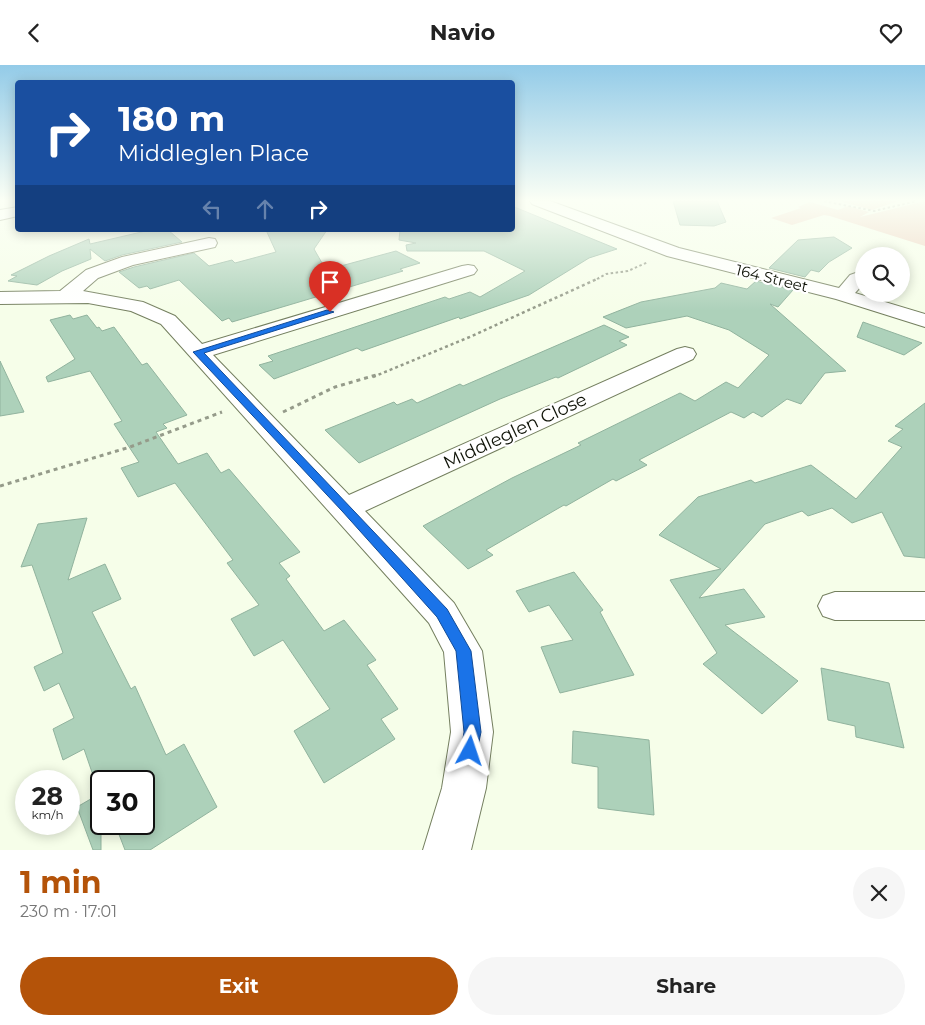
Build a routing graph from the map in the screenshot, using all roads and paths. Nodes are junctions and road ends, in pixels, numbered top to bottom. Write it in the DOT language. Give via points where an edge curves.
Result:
graph roads {
  1 [pos="635,238"];
  2 [pos="208,243"];
  3 [pos="655,259"];
  4 [pos="468,270"];
  5 [pos="855,282"];
  6 [pos="843,295"];
  7 [pos="65,297"];
  8 [pos="0,298"];
  9 [pos="925,321"];
  10 [pos="198,352"];
  11 [pos="685,354"];
  12 [pos="222,412"];
  13 [pos="278,414"];
  14 [pos="0,486"];
  15 [pos="346,508"];
  16 [pos="834,606"];
  17 [pos="925,606"];
  18 [pos="447,850"];
  1 -- 6 [label="street, 164 Street" via="673,252"];
  2 -- 7 [label="street" via="128,261 92,274"];
  3 -- 13 [label="path" via="628,271 606,275 472,336 372,377 335,387"];
  4 -- 10 [label="street"];
  5 -- 6 [label="street"];
  6 -- 9 [label="street, 164 Street"];
  7 -- 8 [label="street"];
  7 -- 10 [label="street" via="88,297 136,306 168,320"];
  10 -- 15 [label="street"];
  11 -- 15 [label="street, Middleglen Close"];
  12 -- 14 [label="path" via="130,447"];
  15 -- 18 [label="street" via="442,613 463,651 472,732 464,788"];
  16 -- 17 [label="street"];
}
